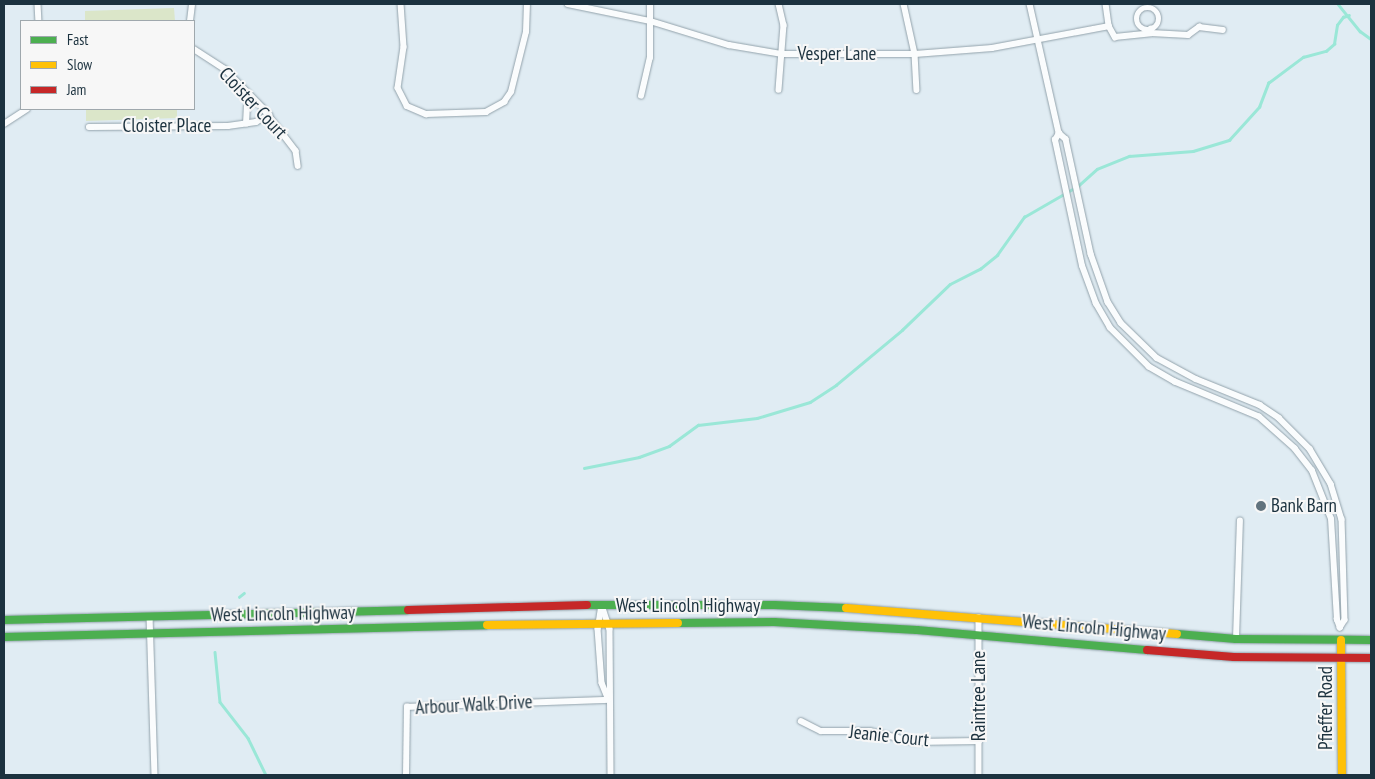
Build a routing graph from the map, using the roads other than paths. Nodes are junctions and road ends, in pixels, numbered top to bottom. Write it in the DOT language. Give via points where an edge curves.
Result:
graph roads {
  1 [pos="38,4"];
  2 [pos="192,4"];
  3 [pos="402,4"];
  4 [pos="527,4"];
  5 [pos="568,4"];
  6 [pos="650,4"];
  7 [pos="779,4"];
  8 [pos="904,4"];
  9 [pos="1030,4"];
  10 [pos="1106,4"];
  11 [pos="38,20"];
  12 [pos="190,20"];
  13 [pos="650,21"];
  14 [pos="1109,26"];
  15 [pos="1223,30"];
  16 [pos="1038,38"];
  17 [pos="195,50"];
  18 [pos="782,54"];
  19 [pos="915,54"];
  20 [pos="779,90"];
  21 [pos="916,90"];
  22 [pos="641,96"];
  23 [pos="252,98"];
  24 [pos="25,110"];
  25 [pos="269,115"];
  26 [pos="4,124"];
  27 [pos="246,124"];
  28 [pos="89,127"];
  29 [pos="1059,133"];
  30 [pos="298,166"];
  31 [pos="1240,521"];
  32 [pos="602,605"];
  33 [pos="150,616"];
  34 [pos="979,617"];
  35 [pos="4,620"];
  36 [pos="598,623"];
  37 [pos="609,623"];
  38 [pos="1340,628"];
  39 [pos="151,634"];
  40 [pos="979,635"];
  41 [pos="4,637"];
  42 [pos="1236,639"];
  43 [pos="1341,640"];
  44 [pos="1371,640"];
  45 [pos="1342,658"];
  46 [pos="1371,658"];
  47 [pos="608,700"];
  48 [pos="801,721"];
  49 [pos="979,741"];
  50 [pos="155,775"];
  51 [pos="406,775"];
  52 [pos="611,775"];
  53 [pos="979,775"];
  54 [pos="1342,775"];
  1 -- 11 [label="street"];
  2 -- 12 [label="street"];
  3 -- 4 [label="street" via="404,47 398,88 407,106 426,114 486,112 504,102 511,92 523,43"];
  5 -- 13 [label="street, Vesper Lane"];
  6 -- 13 [label="street"];
  7 -- 18 [label="street" via="784,25"];
  8 -- 19 [label="street"];
  9 -- 16 [label="street"];
  10 -- 14 [label="street"];
  13 -- 18 [label="street, Vesper Lane" via="729,45"];
  13 -- 22 [label="street" via="650,58"];
  14 -- 15 [label="street" via="1115,36 1151,31 1188,35 1199,28"];
  14 -- 16 [label="street, Vesper Lane"];
  16 -- 19 [label="street, Vesper Lane" via="992,48"];
  16 -- 29 [label="street"];
  17 -- 23 [label="street, Cloister Court" via="225,70"];
  18 -- 19 [label="street, Vesper Lane"];
  18 -- 20 [label="street"];
  19 -- 21 [label="street"];
  23 -- 25 [label="street, Cloister Court"];
  23 -- 27 [label="street" via="247,107"];
  24 -- 26 [label="street"];
  25 -- 27 [label="street, Cloister Place"];
  25 -- 30 [label="street, Cloister Court" via="296,151"];
  27 -- 28 [label="street, Cloister Place"];
  29 -- 38 [label="street" via="1055,140 1082,266 1096,304 1110,328 1149,367 1175,382 1259,417 1296,449 1312,471 1331,519"];
  29 -- 38 [label="street" via="1066,139 1097,278 1120,323 1138,342 1172,367 1242,395 1279,418 1310,449 1324,470 1342,518 1345,546 1345,620"];
  31 -- 42 [label="street"];
  32 -- 33 [label="main road, West Lincoln Highway"];
  32 -- 34 [label="main road, West Lincoln Highway" via="783,605"];
  32 -- 36 [label="street"];
  32 -- 37 [label="street"];
  33 -- 35 [label="main road, West Lincoln Highway"];
  33 -- 39 [label="street"];
  34 -- 40 [label="street, Raintree Lane"];
  34 -- 42 [label="main road, West Lincoln Highway"];
  36 -- 37 [label="main road, West Lincoln Highway"];
  36 -- 39 [label="main road, West Lincoln Highway"];
  36 -- 47 [label="street" via="602,683"];
  37 -- 40 [label="main road, West Lincoln Highway" via="774,622"];
  37 -- 47 [label="street" via="612,683"];
  38 -- 43 [label="street"];
  39 -- 41 [label="main road, West Lincoln Highway"];
  39 -- 50 [label="street"];
  40 -- 45 [label="main road, West Lincoln Highway" via="1234,656"];
  40 -- 49 [label="street, Raintree Lane"];
  42 -- 43 [label="main road, West Lincoln Highway"];
  43 -- 44 [label="main road, West Lincoln Highway"];
  43 -- 45 [label="main road, Pfieffer Road"];
  45 -- 46 [label="main road, West Lincoln Highway"];
  45 -- 54 [label="main road, Pfieffer Road"];
  47 -- 51 [label="street, Arbour Walk Drive" via="407,707"];
  47 -- 52 [label="street"];
  48 -- 49 [label="street, Jeanie Court" via="821,731 870,731 914,742"];
  49 -- 53 [label="street, Raintree Lane"];
}
